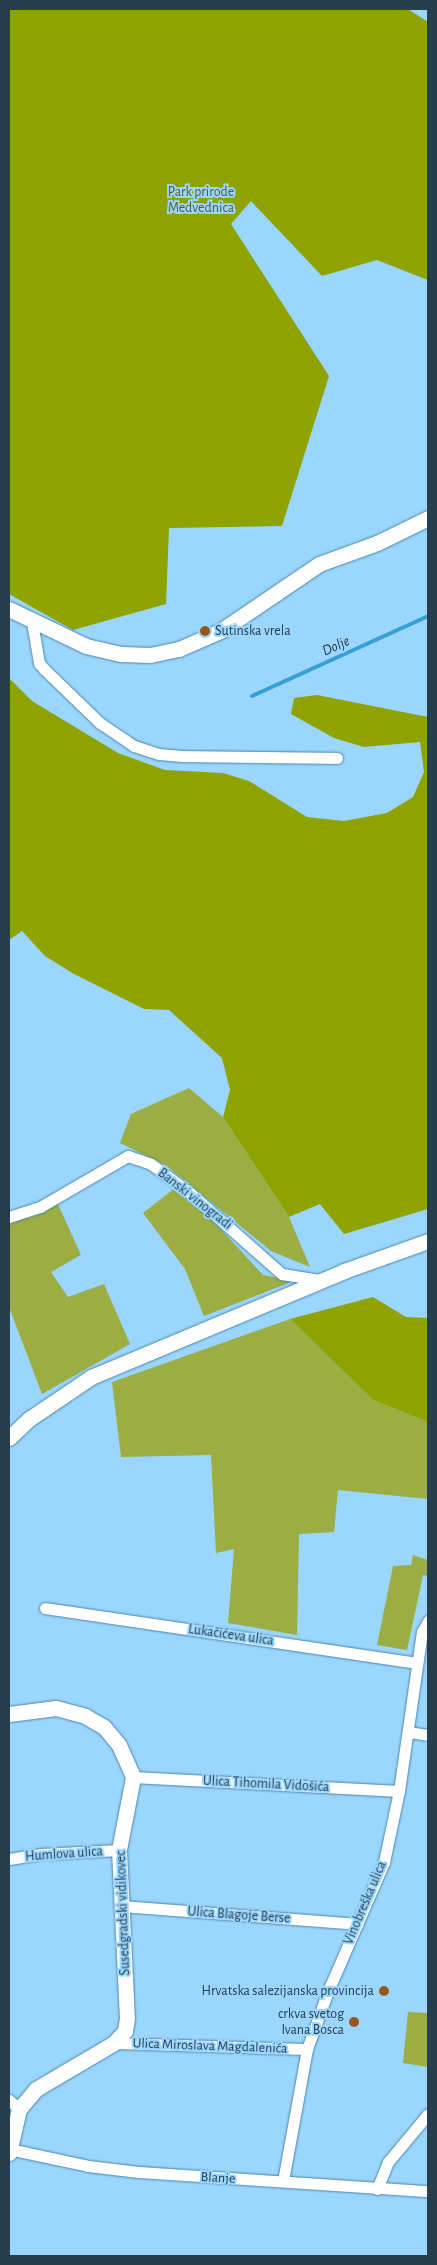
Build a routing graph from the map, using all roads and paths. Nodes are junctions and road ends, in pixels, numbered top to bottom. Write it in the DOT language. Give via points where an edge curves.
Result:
graph roads {
  1 [pos="428,518"];
  2 [pos="9,609"];
  3 [pos="32,622"];
  4 [pos="337,758"];
  5 [pos="9,1217"];
  6 [pos="428,1241"];
  7 [pos="320,1280"];
  8 [pos="9,1438"];
  9 [pos="45,1608"];
  10 [pos="428,1621"];
  11 [pos="417,1663"];
  12 [pos="9,1714"];
  13 [pos="408,1732"];
  14 [pos="428,1735"];
  15 [pos="133,1776"];
  16 [pos="399,1791"];
  17 [pos="119,1850"];
  18 [pos="9,1859"];
  19 [pos="120,1906"];
  20 [pos="357,1924"];
  21 [pos="114,2043"];
  22 [pos="307,2049"];
  23 [pos="14,2105"];
  24 [pos="428,2114"];
  25 [pos="9,2151"];
  26 [pos="283,2182"];
  27 [pos="376,2189"];
  28 [pos="428,2191"];
  1 -- 3 [label="street" via="377,543 319,564 222,630 179,649 150,655 122,654 86,646"];
  2 -- 3 [label="street"];
  3 -- 4 [label="street" via="38,663 100,724 134,746 159,754 182,756"];
  5 -- 7 [label="street, Banski vinogradi" via="40,1207 128,1156 151,1164 190,1193 282,1274"];
  6 -- 7 [label="street, Banski vinogradi"];
  7 -- 8 [label="street, Banski vinogradi" via="92,1377 29,1419"];
  9 -- 11 [label="street, Lukačićeva ulica"];
  10 -- 11 [label="street, Vinobreška ulica" via="422,1632"];
  11 -- 13 [label="street, Vinobreška ulica"];
  12 -- 15 [label="street" via="56,1708 85,1716 104,1727 119,1745"];
  13 -- 14 [label="street"];
  13 -- 16 [label="street, Vinobreška ulica"];
  15 -- 16 [label="street, Ulica Tihomila Vidošića"];
  15 -- 17 [label="street, Susedgradski vidikovec"];
  16 -- 20 [label="street, Vinobreška ulica" via="381,1870"];
  17 -- 18 [label="street, Humlova ulica"];
  17 -- 19 [label="street, Susedgradski vidikovec"];
  19 -- 20 [label="street, Ulica Blagoje Berse"];
  19 -- 21 [label="street, Susedgradski vidikovec" via="127,2018 125,2031"];
  20 -- 22 [label="street, Vinobreška ulica"];
  21 -- 22 [label="street, Ulica Miroslava Magdalenića"];
  21 -- 23 [label="street, Susedgradski vidikovec"];
  22 -- 26 [label="street, Vinobreška ulica"];
  23 -- 25 [label="street, Susedgradski vidikovec"];
  24 -- 27 [label="street" via="388,2162"];
  25 -- 26 [label="street, Blanje" via="139,2172"];
  26 -- 27 [label="street, Blanje"];
  27 -- 28 [label="street, Blanje"];
}
